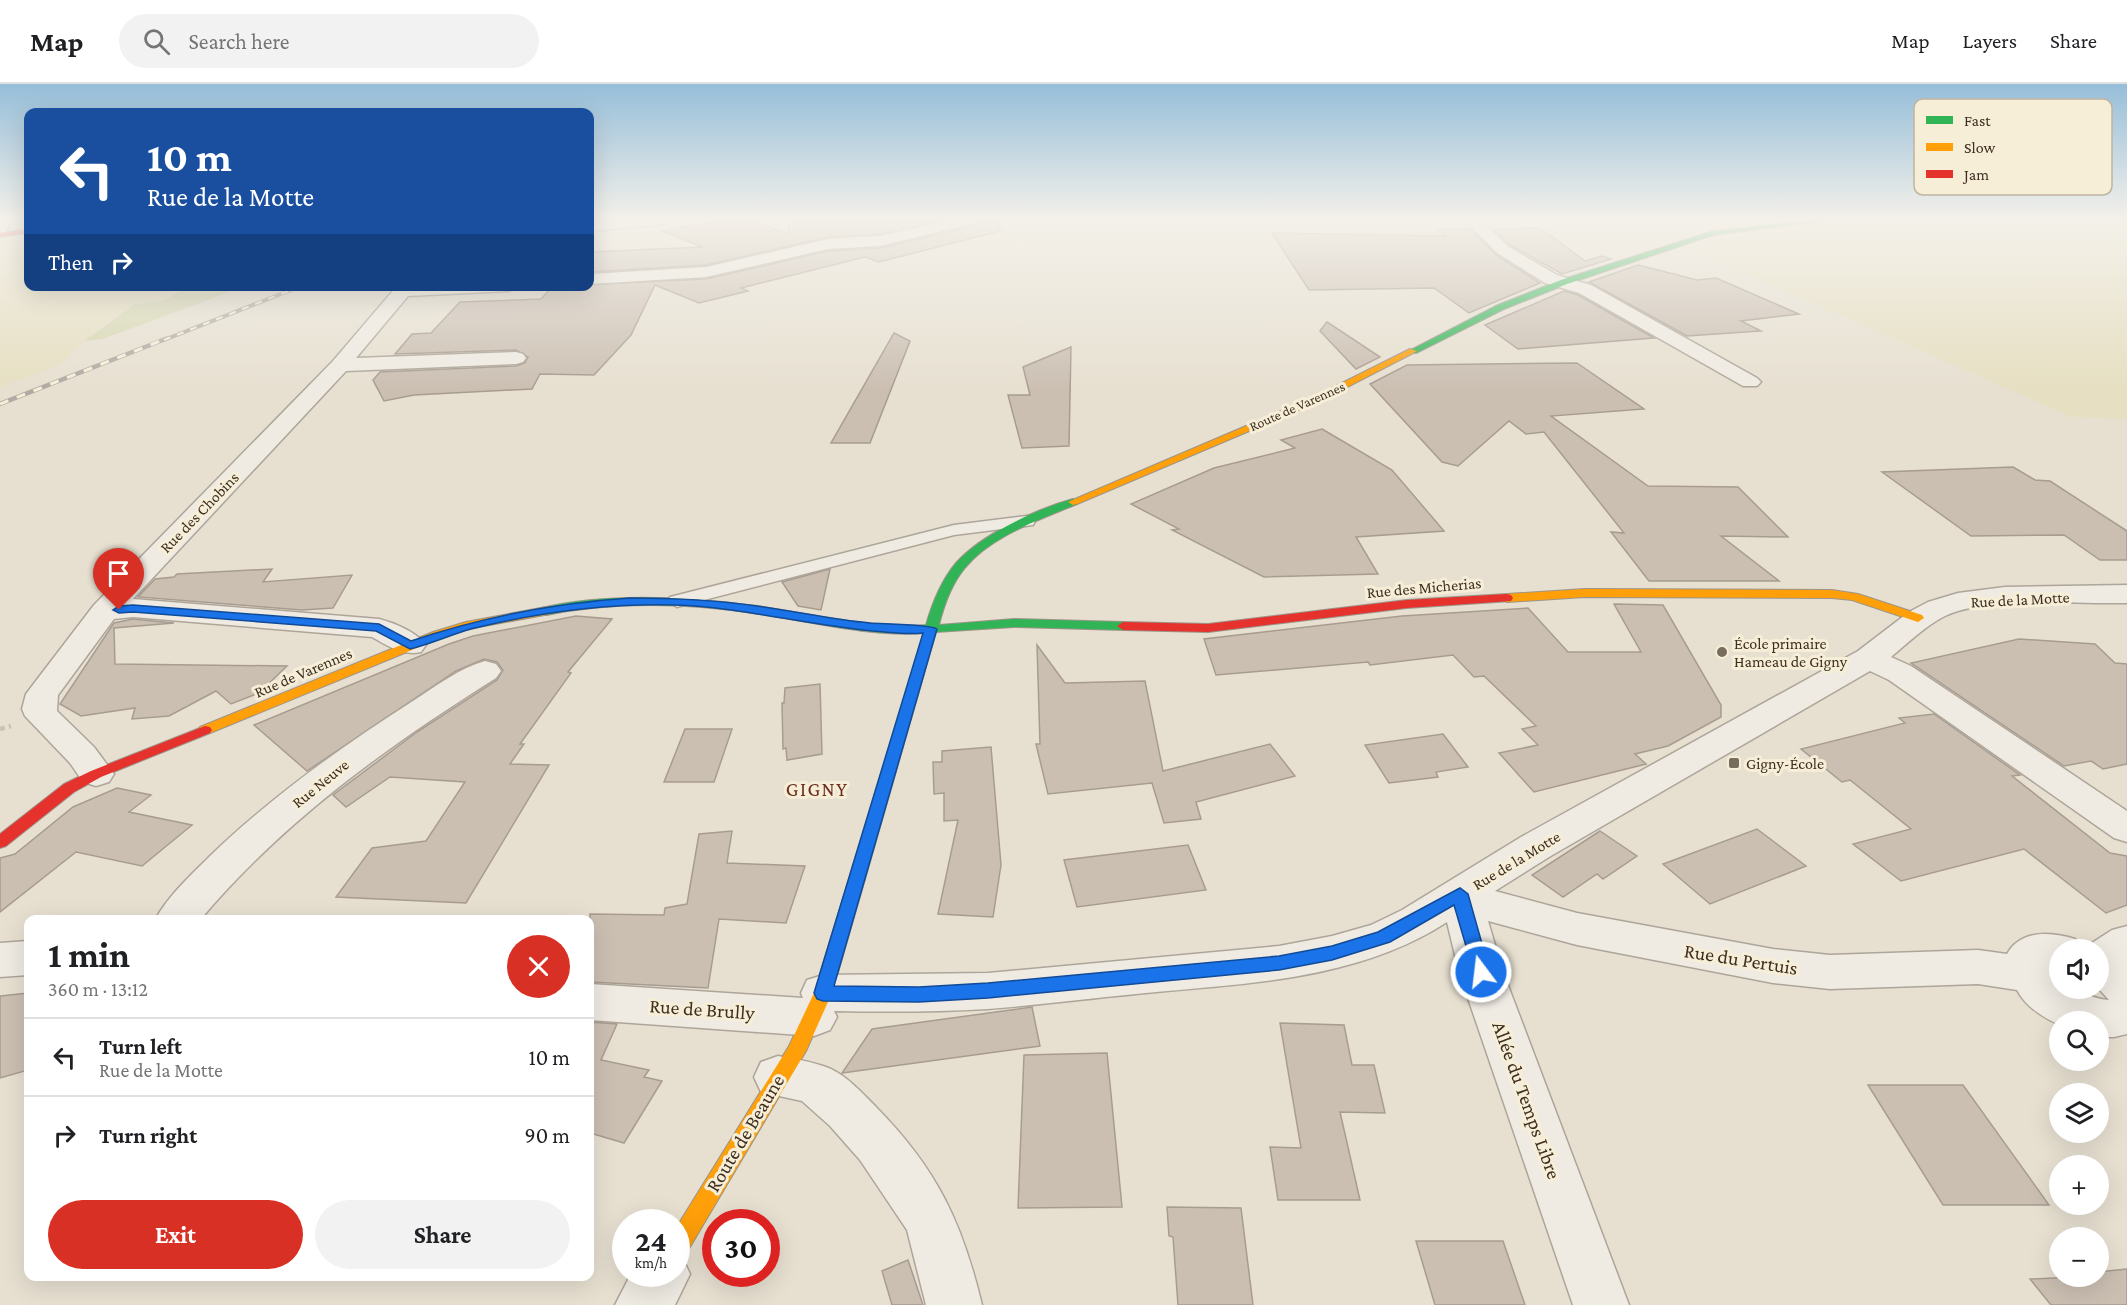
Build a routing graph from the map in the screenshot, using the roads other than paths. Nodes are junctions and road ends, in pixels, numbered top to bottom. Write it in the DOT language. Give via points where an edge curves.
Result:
graph roads {
  1 [pos="629,277"];
  2 [pos="1548,277"];
  3 [pos="1578,277"];
  4 [pos="594,279"];
  5 [pos="1563,282"];
  6 [pos="404,291"];
  7 [pos="516,357"];
  8 [pos="340,365"];
  9 [pos="1750,382"];
  10 [pos="1027,521"];
  11 [pos="2127,594"];
  12 [pos="675,601"];
  13 [pos="105,611"];
  14 [pos="1918,618"];
  15 [pos="930,629"];
  16 [pos="410,645"];
  17 [pos="1869,658"];
  18 [pos="485,671"];
  19 [pos="96,774"];
  20 [pos="2127,829"];
  21 [pos="0,842"];
  22 [pos="1460,894"];
  23 [pos="181,915"];
  24 [pos="2127,942"];
  25 [pos="2109,952"];
  26 [pos="24,958"];
  27 [pos="0,960"];
  28 [pos="2044,963"];
  29 [pos="2109,973"];
  30 [pos="594,1002"];
  31 [pos="818,1005"];
  32 [pos="2125,1013"];
  33 [pos="778,1077"];
  34 [pos="690,1225"];
  35 [pos="654,1287"];
  36 [pos="643,1305"];
  37 [pos="954,1305"];
  38 [pos="1601,1305"];
  1 -- 4 [label="street"];
  2 -- 5 [label="street"];
  3 -- 5 [label="street, Route de Varennes"];
  5 -- 9 [label="street" via="1585,289"];
  5 -- 10 [label="street, Route de Varennes" via="1501,307 1317,399"];
  6 -- 8 [label="street, Rue des Chobins"];
  7 -- 8 [label="street"];
  8 -- 13 [label="street, Rue des Chobins"];
  10 -- 12 [label="lane" via="954,530"];
  10 -- 15 [label="street, Route de Varennes" via="975,552 960,566 939,602"];
  11 -- 14 [label="street, Rue de la Motte" via="1968,600"];
  12 -- 15 [label="street, Rue de Varennes" via="842,624"];
  12 -- 16 [label="street, Rue de Varennes" via="576,605 466,626"];
  13 -- 16 [label="street" via="133,608 379,628"];
  13 -- 19 [label="street, Rue des Chobins" via="42,694 39,709"];
  14 -- 15 [label="street, Rue des Micherias" via="1854,597 1832,594 1698,592 1498,597 1208,628 1014,623"];
  14 -- 17 [label="street, Rue de la Motte"];
  15 -- 31 [label="street, Route de Beaune"];
  16 -- 19 [label="street, Rue de Varennes"];
  17 -- 20 [label="street" via="1900,673"];
  17 -- 22 [label="street, Rue de la Motte"];
  18 -- 23 [label="street, Rue Neuve" via="417,712 345,763 239,853"];
  19 -- 21 [label="street, Rue de Varennes" via="69,788"];
  22 -- 28 [label="street, Rue du Pertuis" via="1505,911 1577,928 1773,966 1830,972"];
  22 -- 31 [label="street, Rue de la Motte" via="1384,937 1332,953 1279,963"];
  22 -- 38 [label="street, Allée du Temps Libre" via="1481,972"];
  24 -- 25 [label="street"];
  26 -- 27 [label="street"];
  28 -- 32 [label="street" via="2046,995 2060,1004 2092,1017"];
  29 -- 32 [label="street" via="2116,978"];
  30 -- 31 [label="street, Rue de Brully"];
  31 -- 33 [label="street, Route de Beaune" via="796,1051"];
  33 -- 34 [label="street, Route de Beaune"];
  33 -- 37 [label="street" via="817,1085 850,1115 894,1167 926,1213"];
  35 -- 36 [label="street"];
}
